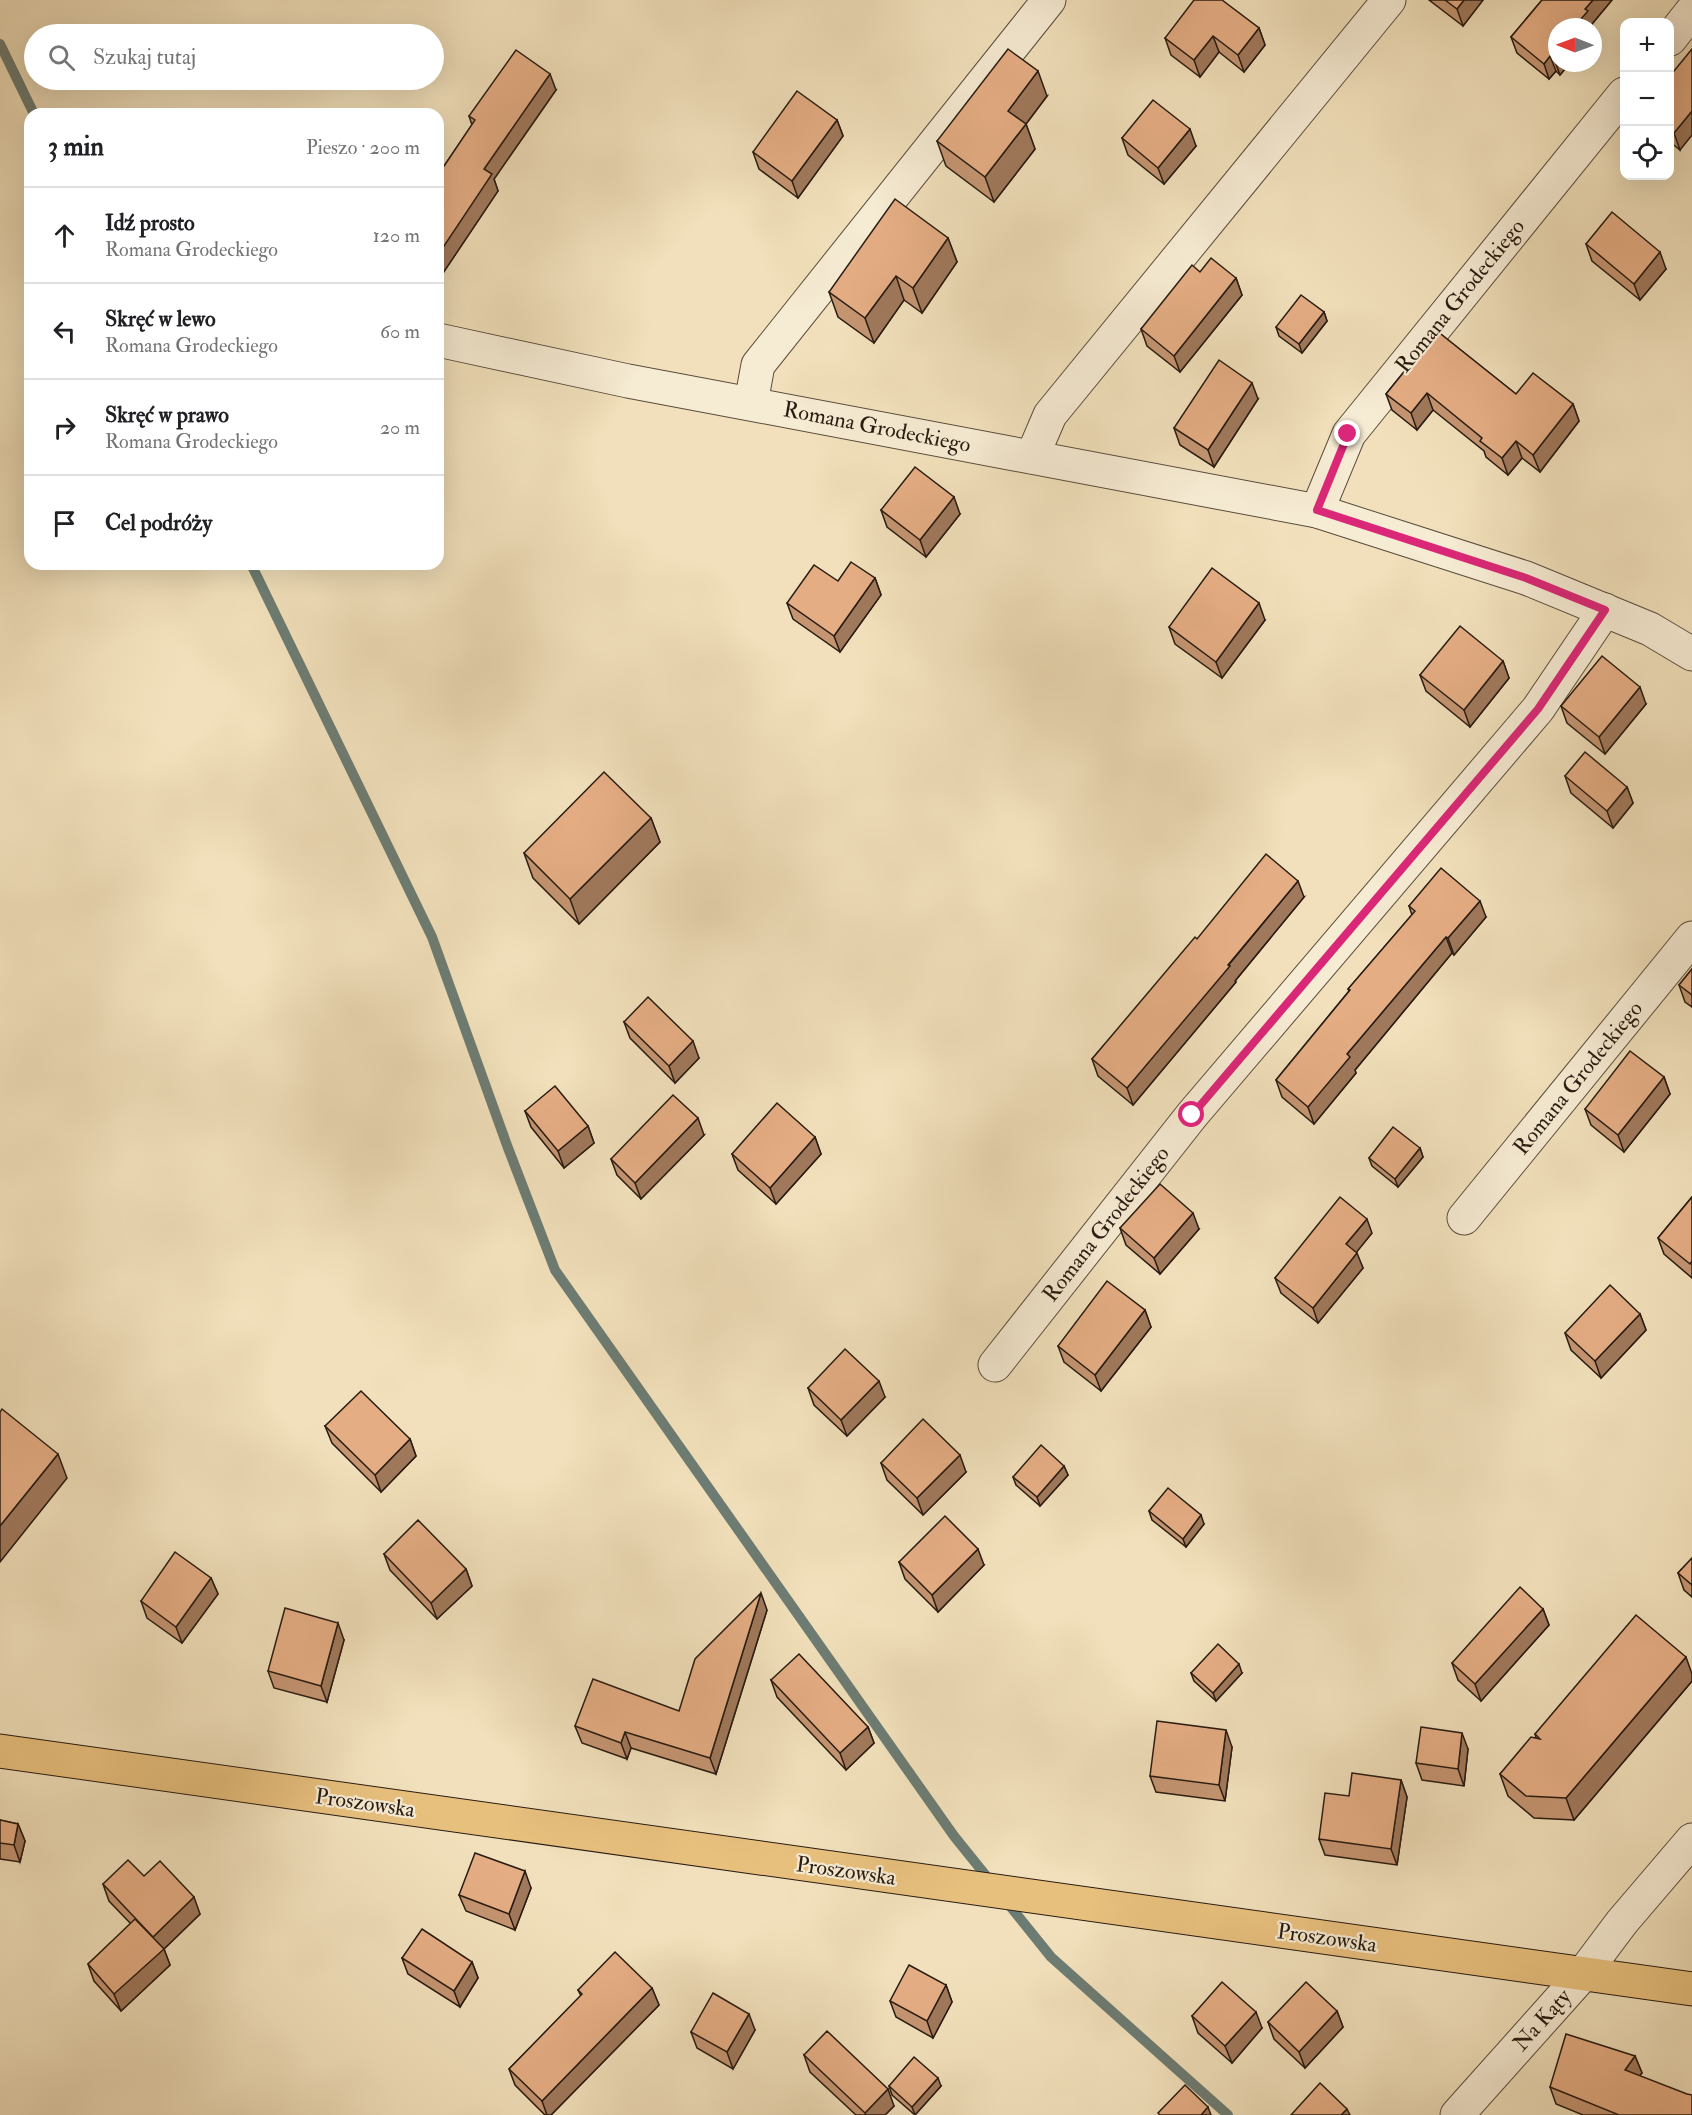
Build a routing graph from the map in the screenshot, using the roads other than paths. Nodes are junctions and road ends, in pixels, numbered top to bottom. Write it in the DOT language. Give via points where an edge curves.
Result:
graph roads {
  1 [pos="1049,0"];
  2 [pos="1389,0"];
  3 [pos="1692,11"];
  4 [pos="1674,34"];
  5 [pos="1620,99"];
  6 [pos="444,341"];
  7 [pos="751,403"];
  8 [pos="1032,458"];
  9 [pos="1317,510"];
  10 [pos="1605,610"];
  11 [pos="1690,648"];
  12 [pos="1692,938"];
  13 [pos="1464,1218"];
  14 [pos="995,1365"];
  15 [pos="0,1751"];
  16 [pos="1692,1840"];
  17 [pos="1583,1974"];
  18 [pos="1692,1989"];
  19 [pos="1457,2115"];
  1 -- 7 [label="street" via="758,366"];
  2 -- 8 [label="street" via="1050,415"];
  3 -- 4 [label="street"];
  5 -- 9 [label="street, Romana Grodeckiego" via="1348,434"];
  6 -- 7 [label="street, Romana Grodeckiego"];
  7 -- 8 [label="street, Romana Grodeckiego"];
  8 -- 9 [label="street, Romana Grodeckiego"];
  9 -- 10 [label="street, Romana Grodeckiego" via="1526,578"];
  10 -- 11 [label="street, Romana Grodeckiego"];
  10 -- 14 [label="street, Romana Grodeckiego" via="1538,709 1192,1115"];
  12 -- 13 [label="street, Romana Grodeckiego"];
  15 -- 17 [label="main road, Proszowska"];
  16 -- 17 [label="street, Na Kąty"];
  17 -- 18 [label="main road, Proszowska"];
  17 -- 19 [label="street, Na Kąty"];
}
